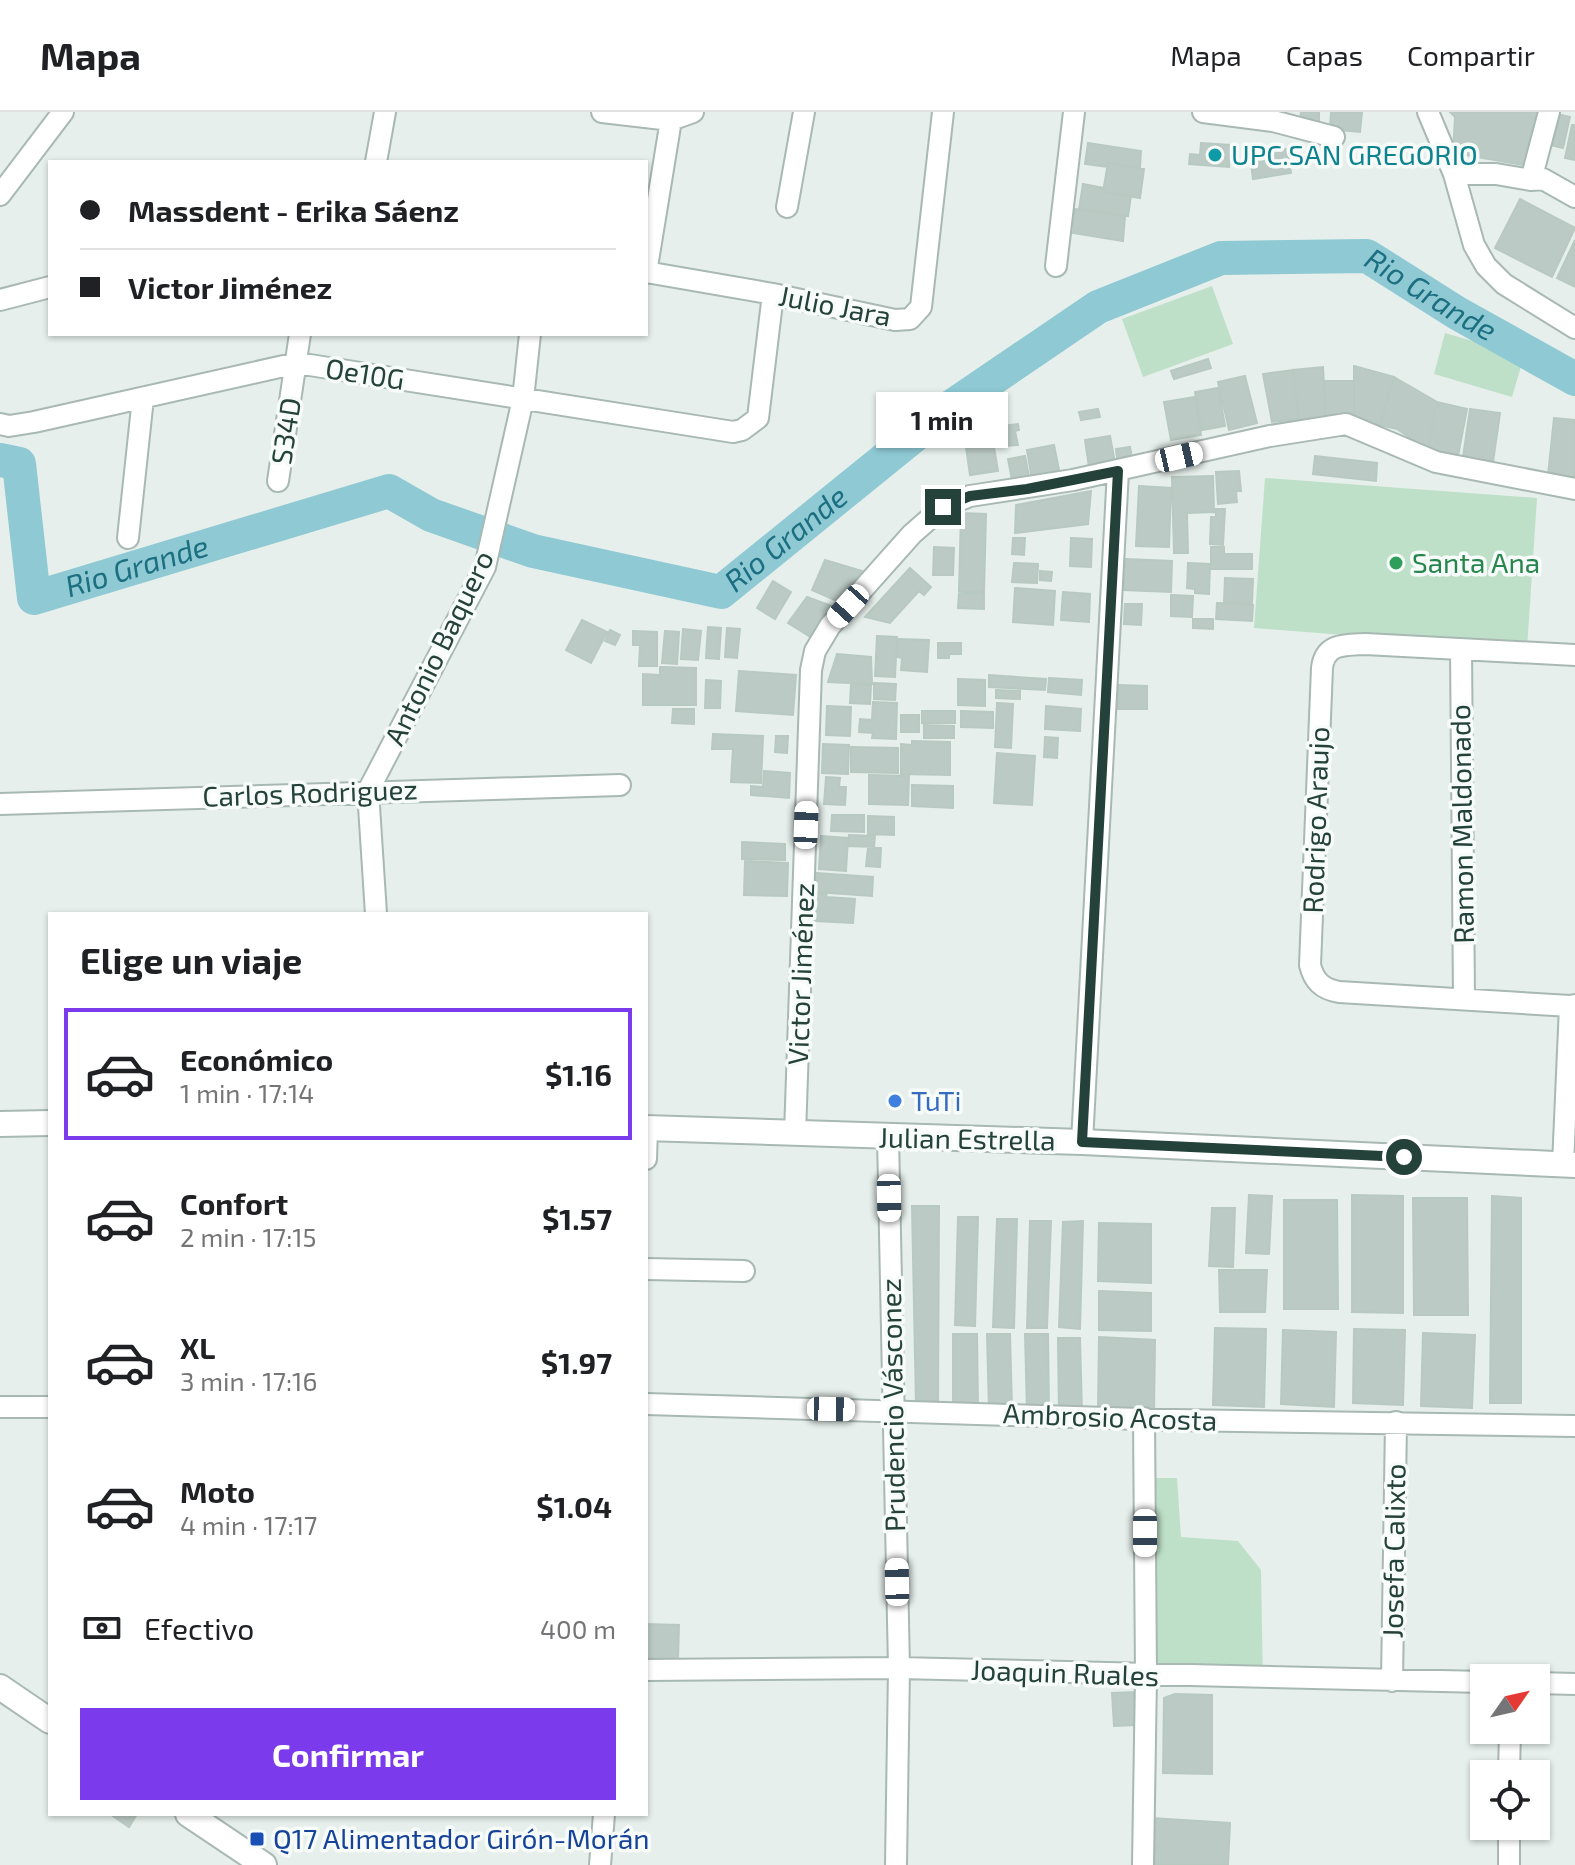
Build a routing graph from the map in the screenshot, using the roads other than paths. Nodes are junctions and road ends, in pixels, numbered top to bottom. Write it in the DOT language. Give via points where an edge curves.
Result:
graph roads {
  1 [pos="63,112"];
  2 [pos="385,112"];
  3 [pos="602,112"];
  4 [pos="693,112"];
  5 [pos="804,112"];
  6 [pos="943,112"];
  7 [pos="1074,112"];
  8 [pos="1203,112"];
  9 [pos="1428,112"];
  10 [pos="1549,112"];
  11 [pos="671,120"];
  12 [pos="1334,137"];
  13 [pos="376,160"];
  14 [pos="1454,174"];
  15 [pos="1531,180"];
  16 [pos="0,195"];
  17 [pos="1575,197"];
  18 [pos="787,207"];
  19 [pos="648,260"];
  20 [pos="1056,266"];
  21 [pos="648,272"];
  22 [pos="48,288"];
  23 [pos="773,294"];
  24 [pos="0,300"];
  25 [pos="1575,328"];
  26 [pos="300,336"];
  27 [pos="530,336"];
  28 [pos="297,363"];
  29 [pos="143,398"];
  30 [pos="523,399"];
  31 [pos="0,424"];
  32 [pos="1118,471"];
  33 [pos="278,481"];
  34 [pos="1575,489"];
  35 [pos="128,538"];
  36 [pos="1461,649"];
  37 [pos="1575,655"];
  38 [pos="620,785"];
  39 [pos="368,791"];
  40 [pos="0,804"];
  41 [pos="376,912"];
  42 [pos="1464,998"];
  43 [pos="1572,1006"];
  44 [pos="48,1123"];
  45 [pos="0,1124"];
  46 [pos="648,1128"];
  47 [pos="795,1134"];
  48 [pos="888,1137"];
  49 [pos="1082,1142"];
  50 [pos="1569,1165"];
  51 [pos="648,1269"];
  52 [pos="744,1271"];
  53 [pos="648,1404"];
  54 [pos="0,1407"];
  55 [pos="48,1407"];
  56 [pos="893,1411"];
  57 [pos="1144,1418"];
  58 [pos="1396,1422"];
  59 [pos="1575,1426"];
  60 [pos="899,1668"];
  61 [pos="648,1670"];
  62 [pos="1146,1676"];
  63 [pos="1392,1681"];
  64 [pos="1470,1682"];
  65 [pos="1550,1683"];
  66 [pos="1575,1684"];
  67 [pos="0,1687"];
  68 [pos="48,1720"];
  69 [pos="191,1816"];
  70 [pos="604,1816"];
  71 [pos="1509,1840"];
  72 [pos="264,1865"];
  73 [pos="600,1865"];
  74 [pos="896,1865"];
  75 [pos="1143,1865"];
  76 [pos="1509,1865"];
  1 -- 16 [label="street"];
  2 -- 13 [label="street"];
  3 -- 11 [label="street"];
  4 -- 11 [label="street"];
  5 -- 18 [label="street"];
  6 -- 23 [label="street, Julio Jara" via="921,307 910,319"];
  7 -- 20 [label="street"];
  8 -- 12 [label="street" via="1273,121"];
  9 -- 14 [label="street"];
  10 -- 15 [label="street"];
  11 -- 19 [label="street"];
  14 -- 15 [label="street"];
  14 -- 25 [label="street" via="1474,245 1486,266 1504,284"];
  15 -- 17 [label="street" via="1543,179"];
  21 -- 23 [label="street, Julio Jara"];
  22 -- 24 [label="street"];
  23 -- 30 [label="street, Oe10G" via="758,418 742,430"];
  26 -- 28 [label="street, S34D"];
  27 -- 30 [label="street, Antonio Baquero"];
  28 -- 29 [label="street, Oe10G"];
  28 -- 30 [label="street, Oe10G"];
  28 -- 33 [label="street, S34D"];
  29 -- 31 [label="street, Oe10G" via="34,422"];
  29 -- 35 [label="street"];
  30 -- 39 [label="street, Antonio Baquero" via="485,567"];
  32 -- 34 [label="street, Victor Jiménez" via="1346,424 1436,462"];
  32 -- 47 [label="street, Victor Jiménez" via="970,496 943,507 830,626 815,651"];
  32 -- 49 [label="street"];
  36 -- 37 [label="street, Rodrigo Araujo"];
  36 -- 42 [label="street, Ramon Maldonado"];
  36 -- 42 [label="street, Rodrigo Araujo" via="1341,645 1325,655 1310,965 1316,981 1330,991"];
  38 -- 39 [label="street, Carlos Rodriguez"];
  39 -- 40 [label="street, Carlos Rodriguez"];
  39 -- 41 [label="street"];
  42 -- 43 [label="street, Rodrigo Araujo"];
  43 -- 50 [label="street"];
  44 -- 45 [label="street"];
  46 -- 47 [label="street, Julian Estrella"];
  47 -- 48 [label="street, Julian Estrella"];
  48 -- 49 [label="street, Julian Estrella"];
  48 -- 56 [label="street, Prudencio Vásconez"];
  49 -- 50 [label="street, Julian Estrella"];
  51 -- 52 [label="street"];
  53 -- 56 [label="street, Ambrosio Acosta"];
  54 -- 55 [label="street"];
  56 -- 57 [label="street, Ambrosio Acosta"];
  56 -- 60 [label="street, Prudencio Vásconez"];
  57 -- 58 [label="street, Ambrosio Acosta"];
  57 -- 62 [label="street"];
  58 -- 59 [label="street, Ambrosio Acosta"];
  58 -- 63 [label="street, Josefa Calixto"];
  60 -- 61 [label="street, Joaquin Ruales"];
  60 -- 62 [label="street, Joaquin Ruales"];
  60 -- 74 [label="street, Prudencio Vásconez"];
  62 -- 63 [label="street, Joaquin Ruales"];
  62 -- 75 [label="street"];
  63 -- 64 [label="street, Joaquin Ruales"];
  65 -- 66 [label="street"];
  67 -- 68 [label="street"];
  69 -- 72 [label="street"];
  70 -- 73 [label="street"];
  71 -- 76 [label="street"];
}
